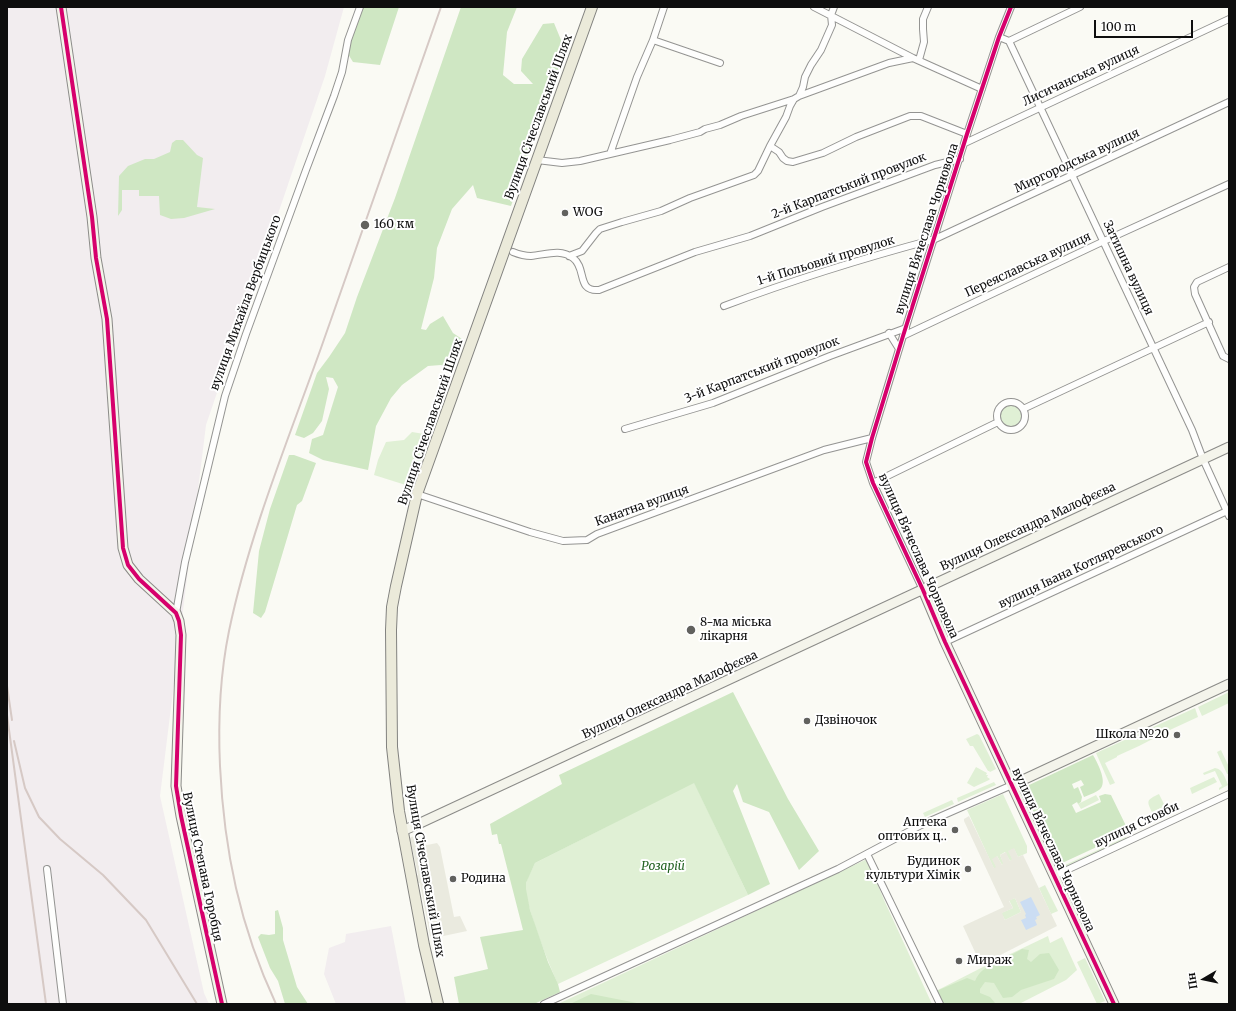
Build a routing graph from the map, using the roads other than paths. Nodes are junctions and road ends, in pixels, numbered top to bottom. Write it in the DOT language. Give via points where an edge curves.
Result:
graph roads {
  1 [pos="61,7"];
  2 [pos="360,7"];
  3 [pos="592,7"];
  4 [pos="664,7"];
  5 [pos="814,7"];
  6 [pos="834,7"];
  7 [pos="928,7"];
  8 [pos="1011,7"];
  9 [pos="1080,7"];
  10 [pos="831,15"];
  11 [pos="1229,20"];
  12 [pos="999,36"];
  13 [pos="653,40"];
  14 [pos="1009,41"];
  15 [pos="913,58"];
  16 [pos="919,60"];
  17 [pos="720,63"];
  18 [pos="982,89"];
  19 [pos="796,98"];
  20 [pos="1229,102"];
  21 [pos="1040,108"];
  22 [pos="967,134"];
  23 [pos="965,143"];
  24 [pos="770,146"];
  25 [pos="610,154"];
  26 [pos="960,159"];
  27 [pos="537,160"];
  28 [pos="1073,175"];
  29 [pos="1229,184"];
  30 [pos="934,239"];
  31 [pos="1104,241"];
  32 [pos="513,252"];
  33 [pos="569,256"];
  34 [pos="1229,267"];
  35 [pos="724,306"];
  36 [pos="1209,322"];
  37 [pos="906,328"];
  38 [pos="889,334"];
  39 [pos="903,336"];
  40 [pos="899,349"];
  41 [pos="1153,349"];
  42 [pos="1229,359"];
  43 [pos="1023,409"];
  44 [pos="998,422"];
  45 [pos="625,429"];
  46 [pos="872,438"];
  47 [pos="1229,447"];
  48 [pos="1203,459"];
  49 [pos="873,483"];
  50 [pos="418,494"];
  51 [pos="1228,513"];
  52 [pos="924,590"];
  53 [pos="176,612"];
  54 [pos="945,642"];
  55 [pos="1229,684"];
  56 [pos="1012,785"];
  57 [pos="1229,794"];
  58 [pos="402,831"];
  59 [pos="867,854"];
  60 [pos="47,869"];
  61 [pos="1054,876"];
  62 [pos="63,1004"];
  63 [pos="222,1004"];
  64 [pos="438,1004"];
  65 [pos="544,1004"];
  66 [pos="940,1004"];
  67 [pos="1114,1004"];
  1 -- 53 [label="street" via="96,258 108,318 123,548 128,564 139,579"];
  2 -- 53 [label="street, вулиця Михайла Вербицького" via="348,40 334,96 224,396 185,562"];
  3 -- 27 [label="main road, Вулиця Січеславський Шлях"];
  4 -- 13 [label="street"];
  5 -- 10 [label="street"];
  6 -- 10 [label="street"];
  7 -- 16 [label="street" via="923,19 924,42"];
  8 -- 12 [label="street, вулиця Вʼячеслава Чорновола"];
  9 -- 14 [label="street"];
  10 -- 15 [label="street"];
  10 -- 19 [label="street" via="832,25"];
  11 -- 21 [label="street, Лисичанська вулиця"];
  12 -- 14 [label="street"];
  12 -- 18 [label="street, вулиця Вʼячеслава Чорновола"];
  13 -- 17 [label="street"];
  13 -- 25 [label="street"];
  14 -- 21 [label="street, Затишна вулиця"];
  15 -- 16 [label="street"];
  15 -- 19 [label="street" via="889,63"];
  16 -- 18 [label="street"];
  18 -- 22 [label="street, вулиця Вʼячеслава Чорновола"];
  19 -- 24 [label="street"];
  19 -- 25 [label="street" via="700,132"];
  20 -- 28 [label="street, Миргородська вулиця"];
  21 -- 23 [label="street, Лисичанська вулиця"];
  21 -- 28 [label="street, Затишна вулиця"];
  22 -- 23 [label="street, вулиця Вʼячеслава Чорновола"];
  22 -- 24 [label="street" via="916,115 856,137 823,153 793,162 787,161"];
  23 -- 26 [label="street, вулиця Вʼячеслава Чорновола"];
  24 -- 33 [label="street" via="754,175 661,211 600,229 582,251"];
  25 -- 27 [label="street" via="562,163"];
  26 -- 30 [label="street, вулиця Вʼячеслава Чорновола"];
  26 -- 33 [label="street, 2-й Карпатський провулок" via="935,165 750,236 695,252 600,290 588,288 583,283 576,261"];
  27 -- 50 [label="main road, Вулиця Січеславський Шлях"];
  28 -- 30 [label="street, Миргородська вулиця"];
  28 -- 31 [label="street, Затишна вулиця"];
  29 -- 31 [label="street, Переяславська вулиця"];
  30 -- 35 [label="street, 1-й Польовий провулок" via="778,286"];
  30 -- 37 [label="street, вулиця Вʼячеслава Чорновола"];
  31 -- 39 [label="street, Переяславська вулиця"];
  31 -- 41 [label="street, Затишна вулиця"];
  32 -- 33 [label="street" via="530,256 554,252"];
  34 -- 36 [label="street" via="1197,282 1194,287"];
  36 -- 41 [label="street"];
  36 -- 42 [label="street" via="1223,356"];
  37 -- 38 [label="street, 3-й Карпатський провулок"];
  37 -- 39 [label="street, вулиця Вʼячеслава Чорновола"];
  38 -- 40 [label="street"];
  38 -- 45 [label="street, 3-й Карпатський провулок" via="713,403"];
  39 -- 40 [label="street, вулиця Вʼячеслава Чорновола"];
  40 -- 46 [label="street, вулиця Вʼячеслава Чорновола"];
  41 -- 43 [label="street"];
  41 -- 48 [label="street, Затишна вулиця"];
  43 -- 44 [label="street" via="1016,403 1007,402 997,412"];
  43 -- 44 [label="street" via="1024,422 1017,429 1008,430"];
  44 -- 49 [label="street"];
  46 -- 49 [label="street, вулиця Вʼячеслава Чорновола" via="866,462"];
  46 -- 50 [label="street, Канатна вулиця" via="824,450 597,534 587,540 563,541"];
  47 -- 48 [label="street, Вулиця Олександра Малофєєва"];
  48 -- 51 [label="street, Затишна вулиця"];
  48 -- 52 [label="street, Вулиця Олександра Малофєєва"];
  49 -- 52 [label="street, вулиця Вʼячеслава Чорновола"];
  50 -- 58 [label="main road, Вулиця Січеславський Шлях" via="392,607 392,747"];
  51 -- 54 [label="street, вулиця Івана Котляревського"];
  52 -- 54 [label="street, вулиця Вʼячеслава Чорновола"];
  52 -- 58 [label="street, Вулиця Олександра Малофєєва"];
  53 -- 63 [label="street, Вулиця Степана Горобця" via="181,635 176,786"];
  54 -- 56 [label="street, вулиця Вʼячеслава Чорновола"];
  55 -- 56 [label="street"];
  56 -- 59 [label="street" via="921,826"];
  56 -- 61 [label="street, вулиця Вʼячеслава Чорновола"];
  57 -- 61 [label="street, вулиця Стовби"];
  58 -- 64 [label="main road, Вулиця Січеславський Шлях"];
  59 -- 65 [label="street"];
  59 -- 66 [label="street"];
  60 -- 62 [label="street"];
  61 -- 67 [label="street, вулиця Вʼячеслава Чорновола"];
}
